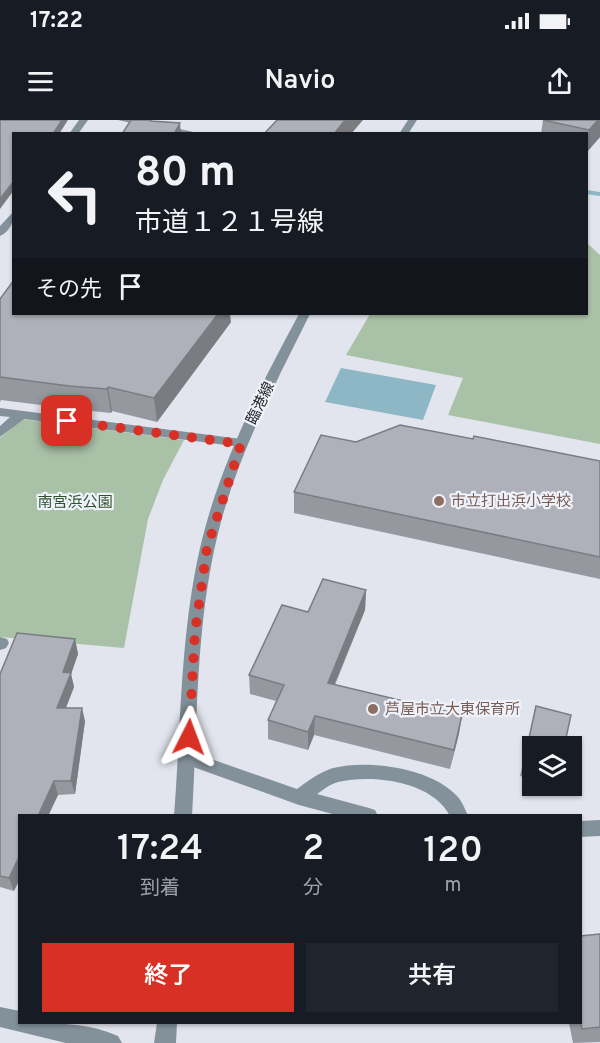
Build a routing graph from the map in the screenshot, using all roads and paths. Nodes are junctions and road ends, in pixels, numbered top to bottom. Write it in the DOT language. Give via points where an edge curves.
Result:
graph roads {
  1 [pos="122,120"];
  2 [pos="196,130"];
  3 [pos="8,216"];
  4 [pos="0,233"];
  5 [pos="304,315"];
  6 [pos="0,412"];
  7 [pos="21,415"];
  8 [pos="0,433"];
  9 [pos="241,444"];
  10 [pos="188,758"];
  11 [pos="299,796"];
  12 [pos="183,814"];
  13 [pos="362,814"];
  14 [pos="458,814"];
  15 [pos="600,828"];
  16 [pos="582,829"];
  17 [pos="0,1017"];
  18 [pos="18,1022"];
  19 [pos="29,1024"];
  20 [pos="167,1024"];
  21 [pos="111,1043"];
  22 [pos="165,1043"];
  1 -- 2 [label="street"];
  3 -- 4 [label="street"];
  5 -- 9 [label="street, 臨港線"];
  6 -- 7 [label="street"];
  7 -- 8 [label="street"];
  7 -- 9 [label="street"];
  9 -- 10 [label="street, 臨港線" via="207,548 195,632"];
  10 -- 11 [label="street"];
  10 -- 12 [label="street, 臨港線"];
  11 -- 13 [label="street"];
  11 -- 14 [label="street" via="333,776 361,772 399,775 434,788 456,804"];
  15 -- 16 [label="street"];
  17 -- 18 [label="street"];
  19 -- 21 [label="street"];
  20 -- 22 [label="street"];
}
